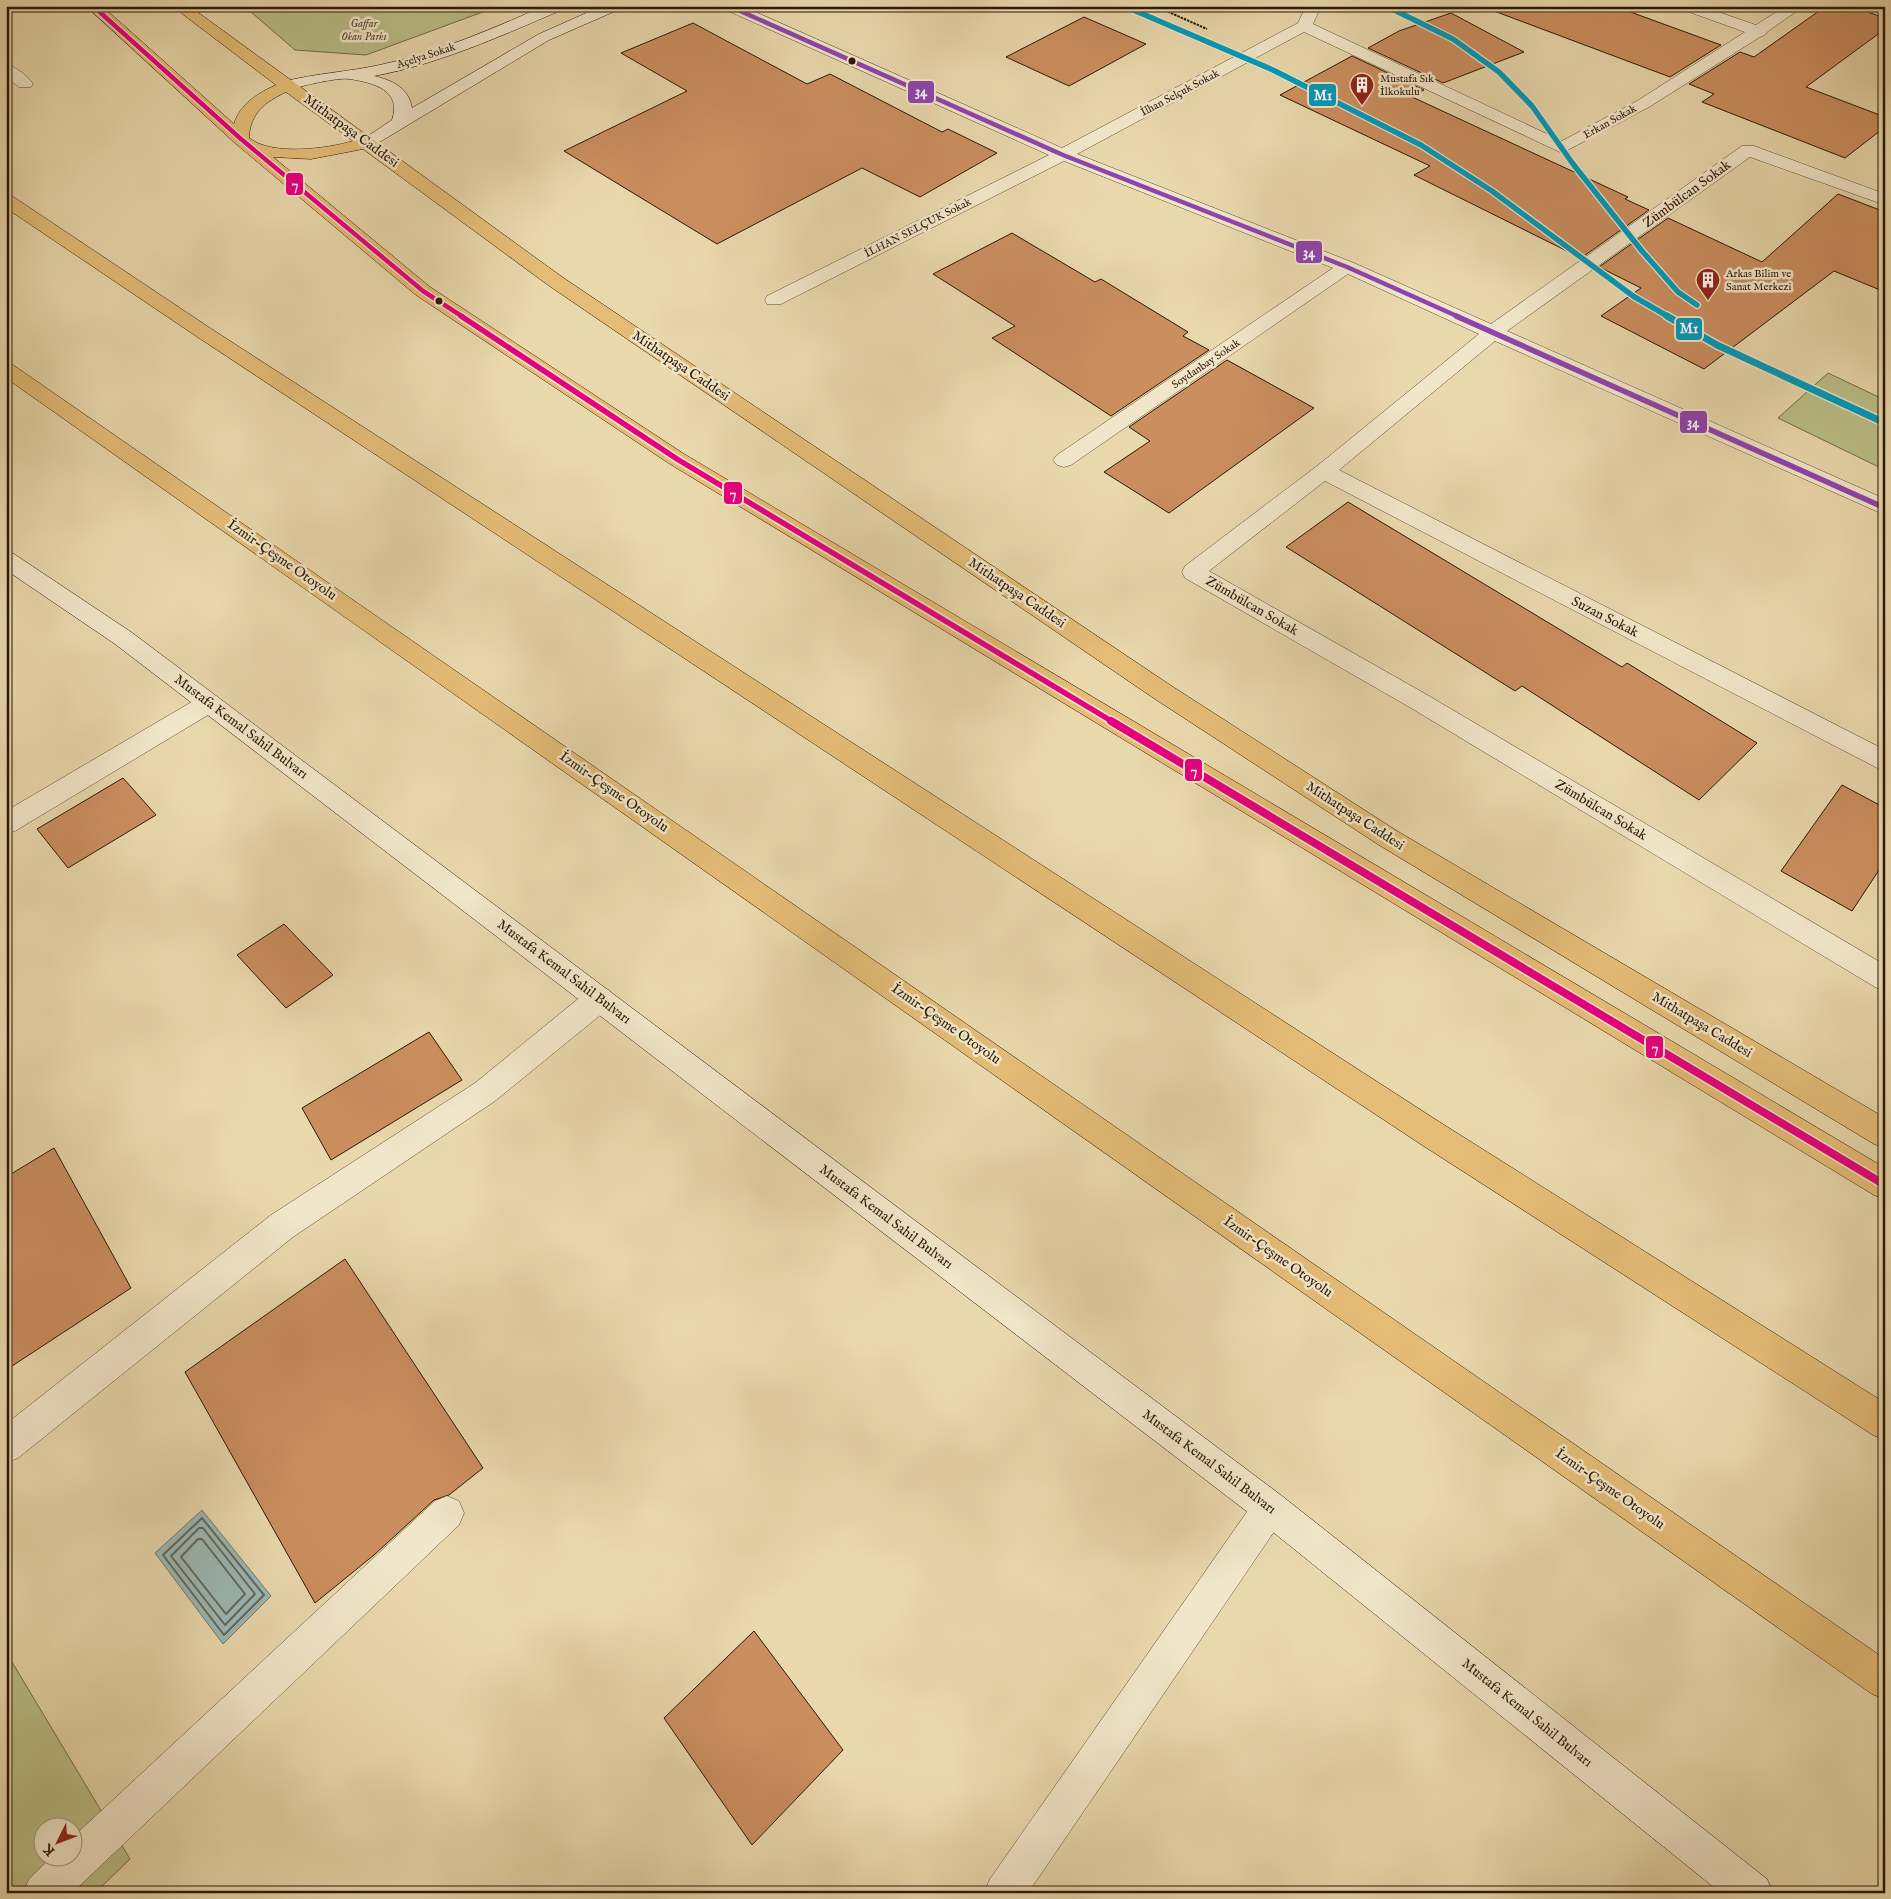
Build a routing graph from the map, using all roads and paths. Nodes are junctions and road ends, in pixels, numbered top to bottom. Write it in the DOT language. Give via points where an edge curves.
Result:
graph roads {
  1 [pos="93,6"];
  2 [pos="179,6"];
  3 [pos="559,6"];
  4 [pos="615,6"];
  5 [pos="728,6"];
  6 [pos="1155,6"];
  7 [pos="1314,6"];
  8 [pos="1686,6"];
  9 [pos="1796,6"];
  10 [pos="1304,26"];
  11 [pos="1207,29"];
  12 [pos="1760,32"];
  13 [pos="6,69"];
  14 [pos="351,76"];
  15 [pos="25,84"];
  16 [pos="288,85"];
  17 [pos="400,122"];
  18 [pos="368,142"];
  19 [pos="246,143"];
  20 [pos="1063,155"];
  21 [pos="6,200"];
  22 [pos="1885,200"];
  23 [pos="1347,267"];
  24 [pos="774,300"];
  25 [pos="1492,333"];
  26 [pos="6,368"];
  27 [pos="1064,460"];
  28 [pos="1324,471"];
  29 [pos="1885,508"];
  30 [pos="6,559"];
  31 [pos="209,703"];
  32 [pos="1885,762"];
  33 [pos="6,824"];
  34 [pos="1885,979"];
  35 [pos="599,999"];
  36 [pos="1885,1134"];
  37 [pos="1885,1185"];
  38 [pos="1885,1423"];
  39 [pos="6,1446"];
  40 [pos="1270,1508"];
  41 [pos="447,1513"];
  42 [pos="1885,1681"];
  43 [pos="43,1893"];
  44 [pos="1004,1893"];
  45 [pos="1753,1893"];
  1 -- 19 [label="main road"];
  2 -- 16 [label="main road, Mithatpaşa Caddesi"];
  3 -- 14 [label="street, Açelya Sokak" via="414,62"];
  4 -- 17 [label="street" via="544,37"];
  5 -- 20 [label="street"];
  6 -- 11 [label="path"];
  7 -- 10 [label="street"];
  8 -- 12 [label="street"];
  9 -- 12 [label="street, Erkan Sokak"];
  10 -- 12 [label="street, Erkan Sokak" via="1562,148 1643,104"];
  10 -- 20 [label="street, İlhan Selçuk Sokak"];
  13 -- 15 [label="street"];
  14 -- 16 [label="street, Açelya Sokak"];
  14 -- 17 [label="street" via="390,86 400,95 404,107"];
  16 -- 18 [label="main road, Mithatpaşa Caddesi"];
  16 -- 19 [label="main road" via="255,104 240,125"];
  17 -- 18 [label="street"];
  18 -- 19 [label="main road" via="318,155 272,153"];
  18 -- 36 [label="main road, Mithatpaşa Caddesi" via="555,280 1161,691 1388,838"];
  19 -- 37 [label="main road" via="423,291 678,459"];
  20 -- 23 [label="street"];
  20 -- 24 [label="street, İLHAN SELÇUK Sokak"];
  21 -- 38 [label="main road" via="1405,1116"];
  22 -- 25 [label="street, Zümbülcan Sokak" via="1748,150"];
  23 -- 25 [label="street"];
  23 -- 27 [label="street, Soydanbay Sokak"];
  25 -- 28 [label="street, Zümbülcan Sokak"];
  25 -- 29 [label="street"];
  26 -- 42 [label="main road, İzmir-Çeşme Otoyolu"];
  28 -- 32 [label="street, Suzan Sokak"];
  28 -- 34 [label="street, Zümbülcan Sokak" via="1193,572 1420,702"];
  30 -- 31 [label="street, Mustafa Kemal Sahil Bulvarı" via="123,638"];
  31 -- 33 [label="street"];
  31 -- 35 [label="street, Mustafa Kemal Sahil Bulvarı"];
  35 -- 39 [label="street" via="485,1092 282,1226"];
  35 -- 40 [label="street, Mustafa Kemal Sahil Bulvarı"];
  40 -- 44 [label="street"];
  40 -- 45 [label="street, Mustafa Kemal Sahil Bulvarı"];
  41 -- 43 [label="street"];
}
